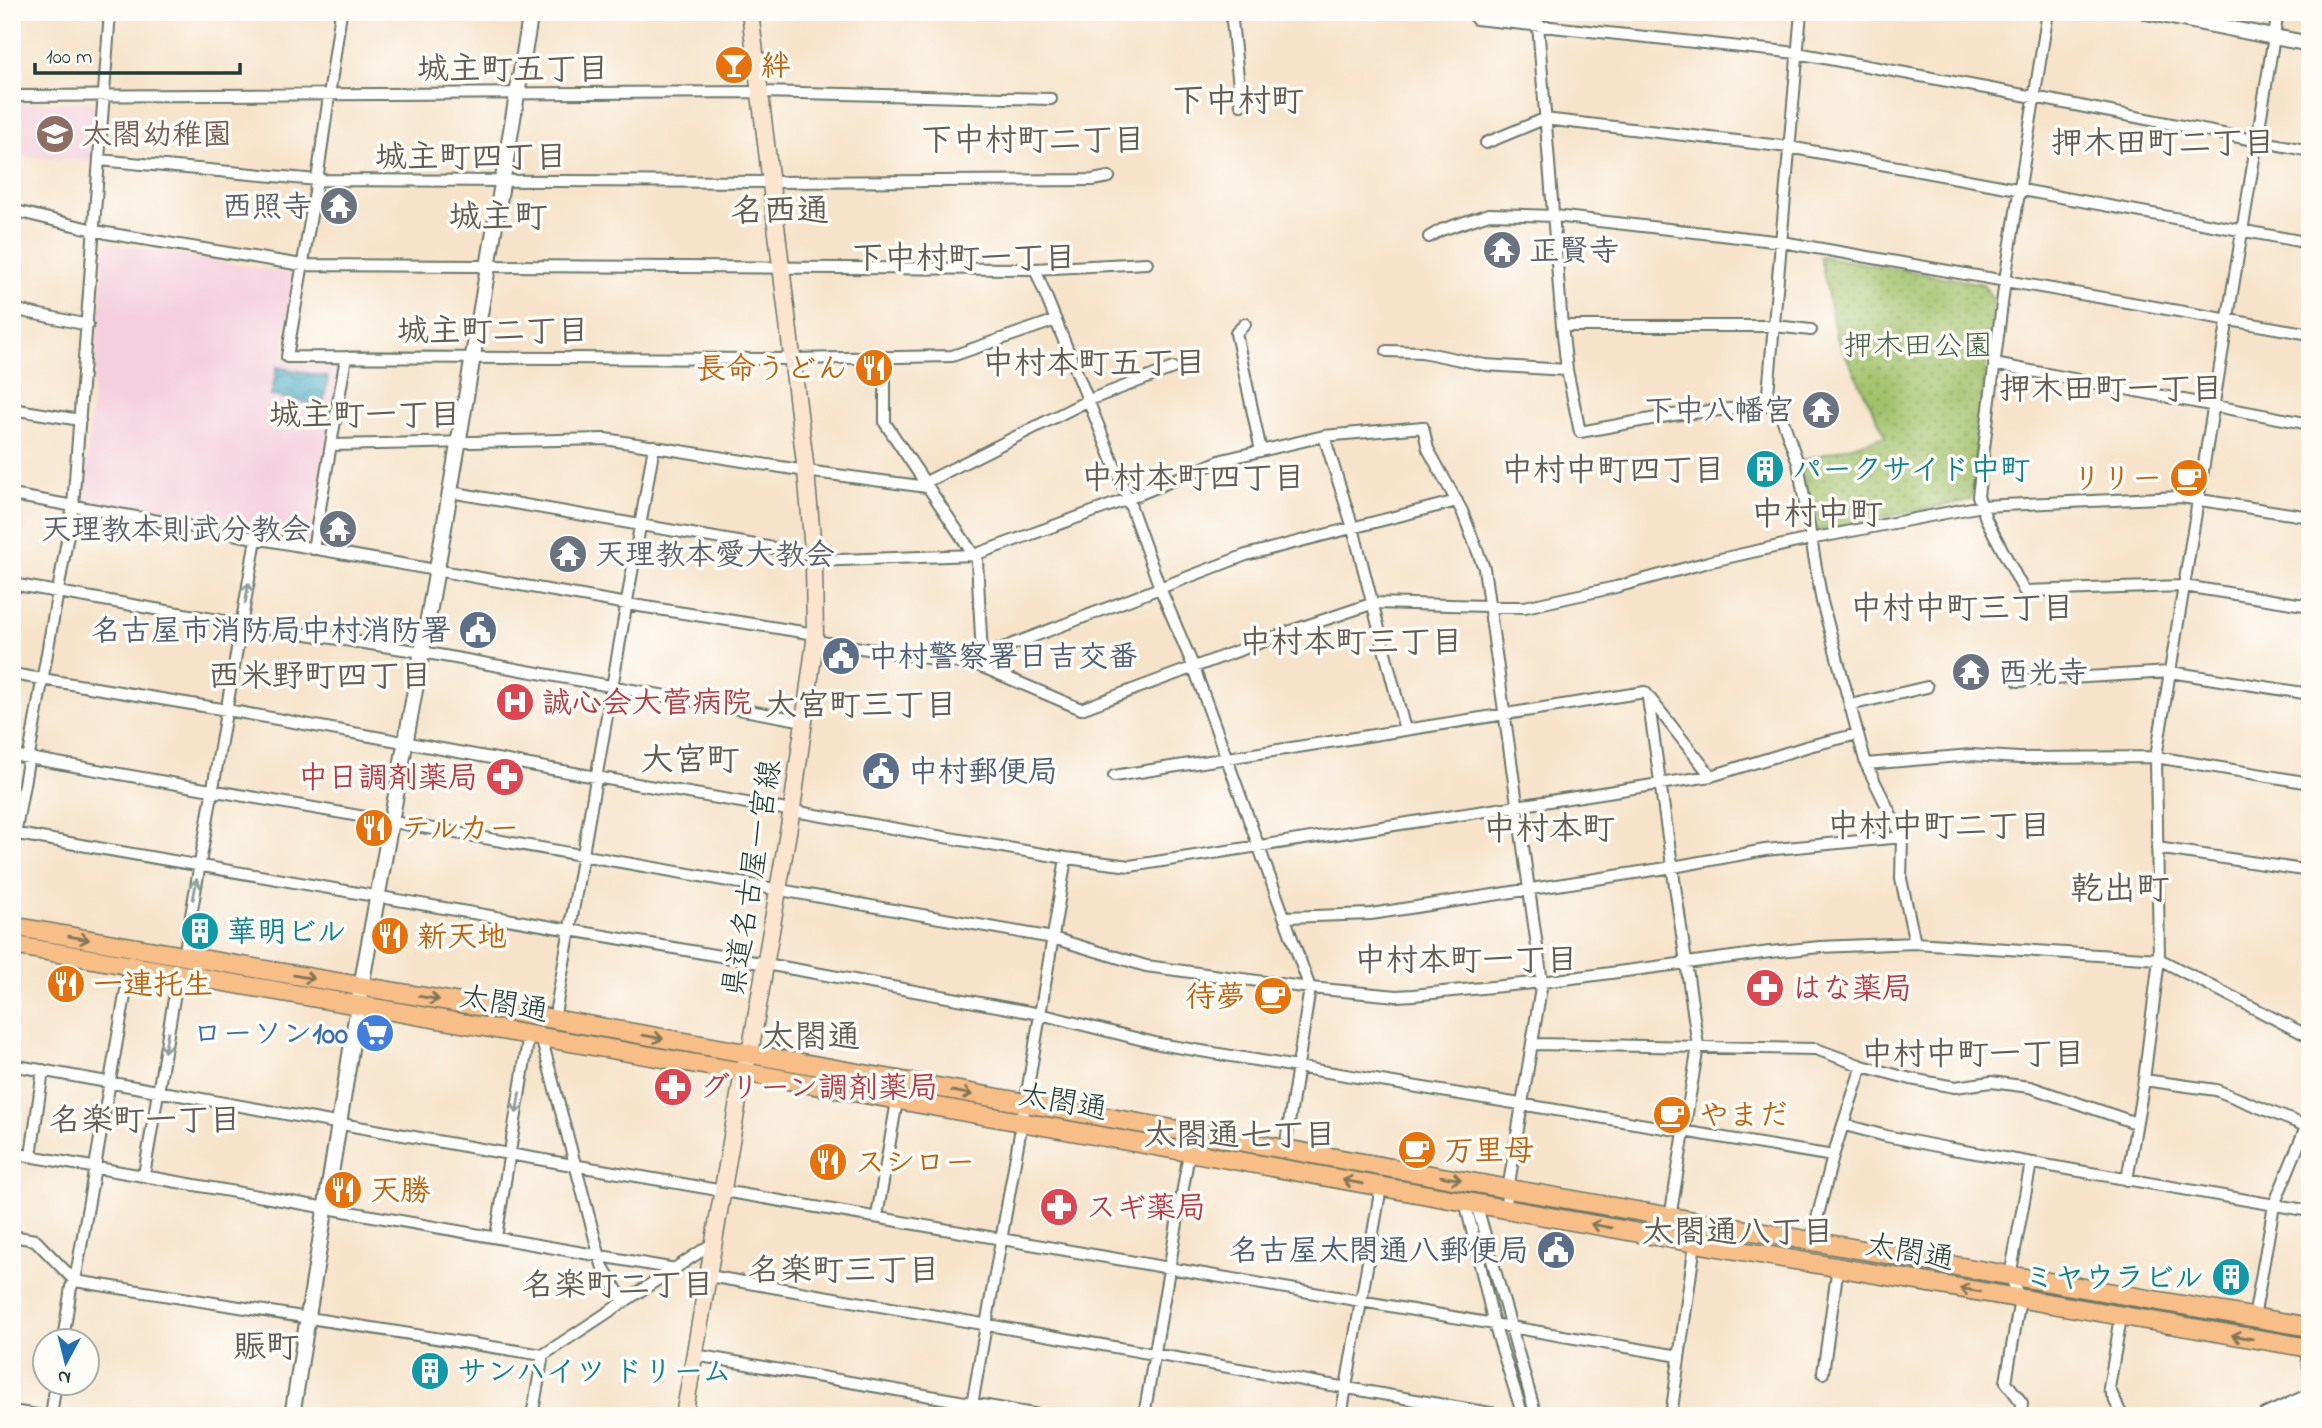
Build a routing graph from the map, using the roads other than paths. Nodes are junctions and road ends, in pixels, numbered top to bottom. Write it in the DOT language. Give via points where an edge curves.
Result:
graph roads {
  1 [pos="110,12"];
  2 [pos="341,12"];
  3 [pos="531,12"];
  4 [pos="750,12"];
  5 [pos="1231,12"];
  6 [pos="1537,12"];
  7 [pos="1801,12"];
  8 [pos="2048,12"];
  9 [pos="2146,12"];
  10 [pos="2278,12"];
  11 [pos="1476,19"];
  12 [pos="1538,27"];
  13 [pos="2274,37"];
  14 [pos="2310,44"];
  15 [pos="1797,53"];
  16 [pos="760,92"];
  17 [pos="517,93"];
  18 [pos="330,94"];
  19 [pos="12,96"];
  20 [pos="104,97"];
  21 [pos="2034,97"];
  22 [pos="1051,99"];
  23 [pos="1241,105"];
  24 [pos="1544,119"];
  25 [pos="1486,142"];
  26 [pos="2258,142"];
  27 [pos="1789,147"];
  28 [pos="2310,152"];
  29 [pos="99,160"];
  30 [pos="1109,177"];
  31 [pos="317,180"];
  32 [pos="502,181"];
  33 [pos="771,182"];
  34 [pos="2019,189"];
  35 [pos="12,210"];
  36 [pos="1555,216"];
  37 [pos="94,230"];
  38 [pos="2242,231"];
  39 [pos="1429,237"];
  40 [pos="1782,242"];
  41 [pos="2310,243"];
  42 [pos="1147,263"];
  43 [pos="302,265"];
  44 [pos="488,266"];
  45 [pos="781,269"];
  46 [pos="1035,269"];
  47 [pos="2005,280"];
  48 [pos="12,309"];
  49 [pos="1056,320"];
  50 [pos="2228,320"];
  51 [pos="1245,324"];
  52 [pos="88,326"];
  53 [pos="1562,326"];
  54 [pos="1775,326"];
  55 [pos="1811,330"];
  56 [pos="2310,334"];
  57 [pos="1387,351"];
  58 [pos="473,356"];
  59 [pos="346,357"];
  60 [pos="885,358"];
  61 [pos="792,359"];
  62 [pos="1994,364"];
  63 [pos="1173,368"];
  64 [pos="1567,370"];
  65 [pos="1089,400"];
  66 [pos="1768,405"];
  67 [pos="2214,406"];
  68 [pos="12,409"];
  69 [pos="80,420"];
  70 [pos="2310,424"];
  71 [pos="1324,436"];
  72 [pos="458,443"];
  73 [pos="332,445"];
  74 [pos="654,446"];
  75 [pos="1261,451"];
  76 [pos="806,471"];
  77 [pos="926,485"];
  78 [pos="450,492"];
  79 [pos="12,495"];
  80 [pos="1128,499"];
  81 [pos="2198,499"];
  82 [pos="1457,501"];
  83 [pos="73,506"];
  84 [pos="1982,506"];
  85 [pos="2310,517"];
  86 [pos="640,527"];
  87 [pos="1353,528"];
  88 [pos="256,539"];
  89 [pos="1810,539"];
  90 [pos="313,549"];
  91 [pos="974,555"];
  92 [pos="814,558"];
  93 [pos="437,569"];
  94 [pos="12,584"];
  95 [pos="2184,586"];
  96 [pos="1160,588"];
  97 [pos="58,592"];
  98 [pos="1374,603"];
  99 [pos="626,604"];
  100 [pos="1487,605"];
  101 [pos="2310,606"];
  102 [pos="242,624"];
  103 [pos="815,638"];
  104 [pos="422,652"];
  105 [pos="981,661"];
  106 [pos="1194,668"];
  107 [pos="2170,672"];
  108 [pos="12,674"];
  109 [pos="43,680"];
  110 [pos="2018,681"];
  111 [pos="612,687"];
  112 [pos="1927,687"];
  113 [pos="2310,694"];
  114 [pos="1648,695"];
  115 [pos="1850,705"];
  116 [pos="227,710"];
  117 [pos="1503,714"];
  118 [pos="805,721"];
  119 [pos="1405,730"];
  120 [pos="1858,734"];
  121 [pos="405,743"];
  122 [pos="12,755"];
  123 [pos="2156,757"];
  124 [pos="29,758"];
  125 [pos="1225,759"];
  126 [pos="1866,764"];
  127 [pos="1114,776"];
  128 [pos="1711,776"];
  129 [pos="596,777"];
  130 [pos="1661,783"];
  131 [pos="2310,783"];
  132 [pos="212,791"];
  133 [pos="1517,807"];
  134 [pos="792,810"];
  135 [pos="391,821"];
  136 [pos="14,833"];
  137 [pos="1902,837"];
  138 [pos="1259,846"];
  139 [pos="2157,848"];
  140 [pos="12,852"];
  141 [pos="583,854"];
  142 [pos="1066,858"];
  143 [pos="199,867"];
  144 [pos="1673,867"];
  145 [pos="2310,871"];
  146 [pos="779,888"];
  147 [pos="1529,889"];
  148 [pos="377,898"];
  149 [pos="1286,918"];
  150 [pos="12,926"];
  151 [pos="570,930"];
  152 [pos="1054,938"];
  153 [pos="1915,943"];
  154 [pos="12,945"];
  155 [pos="184,956"];
  156 [pos="2159,959"];
  157 [pos="1686,962"];
  158 [pos="766,964"];
  159 [pos="130,967"];
  160 [pos="178,975"];
  161 [pos="1542,982"];
  162 [pos="362,987"];
  163 [pos="1310,988"];
  164 [pos="358,1006"];
  165 [pos="1040,1014"];
  166 [pos="554,1020"];
  167 [pos="535,1036"];
  168 [pos="2310,1037"];
  169 [pos="1533,1044"];
  170 [pos="1698,1046"];
  171 [pos="750,1053"];
  172 [pos="12,1065"];
  173 [pos="1298,1066"];
  174 [pos="1862,1066"];
  175 [pos="43,1070"];
  176 [pos="743,1072"];
  177 [pos="2144,1080"];
  178 [pos="111,1083"];
  179 [pos="158,1091"];
  180 [pos="897,1101"];
  181 [pos="1522,1103"];
  182 [pos="1024,1113"];
  183 [pos="2308,1122"];
  184 [pos="2136,1123"];
  185 [pos="339,1124"];
  186 [pos="1845,1125"];
  187 [pos="1685,1131"];
  188 [pos="1285,1149"];
  189 [pos="12,1153"];
  190 [pos="1189,1153"];
  191 [pos="509,1154"];
  192 [pos="31,1156"];
  193 [pos="1833,1156"];
  194 [pos="2031,1163"];
  195 [pos="576,1165"];
  196 [pos="96,1167"];
  197 [pos="144,1175"];
  198 [pos="2127,1180"];
  199 [pos="1381,1187"];
  200 [pos="1508,1189"];
  201 [pos="724,1190"];
  202 [pos="1470,1202"];
  203 [pos="2274,1205"];
  204 [pos="326,1206"];
  205 [pos="1505,1209"];
  206 [pos="2310,1212"];
  207 [pos="877,1216"];
  208 [pos="1670,1218"];
  209 [pos="12,1236"];
  210 [pos="496,1237"];
  211 [pos="1001,1238"];
  212 [pos="715,1242"];
  213 [pos="1695,1242"];
  214 [pos="1811,1242"];
  215 [pos="599,1255"];
  216 [pos="1838,1266"];
  217 [pos="1169,1267"];
  218 [pos="675,1269"];
  219 [pos="709,1276"];
  220 [pos="2010,1276"];
  221 [pos="75,1281"];
  222 [pos="2020,1299"];
  223 [pos="1361,1301"];
  224 [pos="624,1302"];
  225 [pos="2122,1317"];
  226 [pos="2254,1318"];
  227 [pos="307,1319"];
  228 [pos="1494,1324"];
  229 [pos="986,1325"];
  230 [pos="65,1326"];
  231 [pos="1512,1327"];
  232 [pos="2310,1327"];
  233 [pos="2307,1348"];
  234 [pos="1154,1354"];
  235 [pos="695,1355"];
  236 [pos="543,1356"];
  237 [pos="1679,1356"];
  238 [pos="2310,1372"];
  239 [pos="1823,1373"];
  240 [pos="1346,1388"];
  241 [pos="54,1396"];
  242 [pos="2310,1396"];
  243 [pos="972,1403"];
  244 [pos="12,1411"];
  245 [pos="43,1416"];
  246 [pos="51,1416"];
  247 [pos="292,1416"];
  248 [pos="532,1416"];
  249 [pos="684,1416"];
  250 [pos="970,1416"];
  251 [pos="1045,1416"];
  252 [pos="1144,1416"];
  253 [pos="1341,1416"];
  254 [pos="1507,1416"];
  255 [pos="1523,1416"];
  256 [pos="1536,1416"];
  257 [pos="1671,1416"];
  258 [pos="2021,1416"];
  259 [pos="2122,1416"];
  260 [pos="2266,1416"];
  1 -- 20 [label="street"];
  2 -- 18 [label="street"];
  3 -- 17 [label="street"];
  4 -- 16 [label="main road, 県道名古屋一宮線"];
  5 -- 23 [label="street"];
  6 -- 12 [label="street"];
  7 -- 15 [label="street"];
  8 -- 21 [label="street"];
  9 -- 13 [label="street"];
  10 -- 13 [label="street"];
  11 -- 12 [label="street"];
  12 -- 15 [label="street"];
  12 -- 24 [label="street"];
  13 -- 14 [label="street"];
  13 -- 26 [label="street"];
  15 -- 21 [label="street"];
  15 -- 27 [label="street"];
  16 -- 17 [label="street"];
  16 -- 22 [label="street"];
  16 -- 33 [label="main road, 県道名古屋一宮線"];
  17 -- 18 [label="street"];
  17 -- 32 [label="street"];
  18 -- 20 [label="street"];
  18 -- 31 [label="street"];
  19 -- 20 [label="street"];
  20 -- 29 [label="street"];
  21 -- 26 [label="street"];
  21 -- 34 [label="street"];
  24 -- 25 [label="street"];
  24 -- 27 [label="street"];
  24 -- 36 [label="street"];
  26 -- 28 [label="street"];
  26 -- 38 [label="street"];
  27 -- 34 [label="street"];
  27 -- 40 [label="street"];
  29 -- 31 [label="street"];
  29 -- 37 [label="street"];
  30 -- 33 [label="street"];
  31 -- 32 [label="street"];
  31 -- 43 [label="street"];
  32 -- 33 [label="street"];
  32 -- 44 [label="street"];
  33 -- 45 [label="main road, 県道名古屋一宮線"];
  34 -- 38 [label="street"];
  34 -- 47 [label="street"];
  35 -- 37 [label="street"];
  36 -- 39 [label="street" via="1489,215"];
  36 -- 40 [label="street"];
  36 -- 53 [label="street"];
  37 -- 43 [label="street"];
  37 -- 52 [label="street"];
  38 -- 41 [label="street"];
  38 -- 50 [label="street"];
  40 -- 47 [label="street"];
  40 -- 54 [label="street"];
  42 -- 46 [label="street"];
  43 -- 44 [label="street"];
  43 -- 59 [label="street" via="288,357"];
  44 -- 45 [label="street"];
  44 -- 58 [label="street"];
  45 -- 46 [label="street"];
  45 -- 61 [label="main road, 県道名古屋一宮線"];
  46 -- 49 [label="street"];
  47 -- 50 [label="street"];
  47 -- 62 [label="street"];
  48 -- 52 [label="street"];
  49 -- 60 [label="street" via="952,356"];
  49 -- 65 [label="street"];
  50 -- 56 [label="street"];
  50 -- 67 [label="street"];
  51 -- 75 [label="street" via="1236,333"];
  52 -- 69 [label="street"];
  53 -- 54 [label="street"];
  53 -- 64 [label="street"];
  54 -- 55 [label="street"];
  54 -- 66 [label="street"];
  57 -- 64 [label="street" via="1422,352 1485,365"];
  58 -- 59 [label="street"];
  58 -- 61 [label="street"];
  58 -- 72 [label="street"];
  59 -- 73 [label="street"];
  60 -- 61 [label="street"];
  60 -- 77 [label="street" via="885,423"];
  61 -- 76 [label="main road, 県道名古屋一宮線"];
  62 -- 67 [label="street"];
  62 -- 84 [label="street" via="1978,496"];
  63 -- 65 [label="street"];
  64 -- 66 [label="street" via="1580,432 1673,415"];
  65 -- 77 [label="street"];
  65 -- 80 [label="street"];
  66 -- 89 [label="street" via="1777,404 1798,463"];
  67 -- 70 [label="street"];
  67 -- 81 [label="street"];
  68 -- 69 [label="street"];
  69 -- 83 [label="street"];
  71 -- 75 [label="street"];
  71 -- 82 [label="street" via="1423,427 1428,449"];
  71 -- 87 [label="street"];
  72 -- 73 [label="street"];
  72 -- 74 [label="street" via="605,439"];
  72 -- 78 [label="street"];
  73 -- 90 [label="street"];
  74 -- 76 [label="street"];
  74 -- 86 [label="street"];
  75 -- 80 [label="street" via="1201,467"];
  76 -- 77 [label="street"];
  76 -- 92 [label="main road, 県道名古屋一宮線"];
  77 -- 91 [label="street"];
  78 -- 86 [label="street"];
  78 -- 93 [label="street"];
  79 -- 83 [label="street"];
  80 -- 91 [label="street"];
  80 -- 96 [label="street"];
  81 -- 84 [label="street"];
  81 -- 85 [label="street"];
  81 -- 95 [label="street"];
  82 -- 87 [label="street"];
  82 -- 100 [label="street" via="1483,568"];
  83 -- 88 [label="street"];
  83 -- 97 [label="street"];
  84 -- 89 [label="street"];
  84 -- 95 [label="street" via="2024,591"];
  86 -- 92 [label="street"];
  86 -- 99 [label="street"];
  87 -- 96 [label="street" via="1247,555"];
  87 -- 98 [label="street"];
  88 -- 90 [label="street"];
  102 -- 88 [label="street, one-way"];
  89 -- 100 [label="street" via="1525,607"];
  89 -- 115 [label="street"];
  90 -- 93 [label="street"];
  91 -- 92 [label="street"];
  91 -- 105 [label="street"];
  92 -- 103 [label="main road, 県道名古屋一宮線"];
  93 -- 99 [label="street"];
  93 -- 104 [label="street"];
  94 -- 97 [label="street"];
  95 -- 101 [label="street"];
  95 -- 107 [label="street"];
  96 -- 105 [label="street"];
  96 -- 106 [label="street"];
  97 -- 102 [label="street"];
  97 -- 109 [label="street"];
  98 -- 100 [label="street"];
  98 -- 106 [label="street"];
  98 -- 119 [label="street"];
  99 -- 103 [label="street"];
  99 -- 111 [label="street"];
  100 -- 117 [label="street"];
  102 -- 104 [label="street"];
  102 -- 116 [label="street"];
  103 -- 105 [label="street"];
  103 -- 118 [label="main road, 県道名古屋一宮線"];
  104 -- 111 [label="street"];
  104 -- 121 [label="street"];
  105 -- 106 [label="street" via="1081,709"];
  106 -- 125 [label="street"];
  107 -- 110 [label="street"];
  107 -- 113 [label="street"];
  107 -- 123 [label="street"];
  108 -- 109 [label="street"];
  109 -- 116 [label="street"];
  109 -- 124 [label="street"];
  111 -- 118 [label="street"];
  111 -- 129 [label="street"];
  112 -- 115 [label="street"];
  114 -- 117 [label="street"];
  114 -- 128 [label="street"];
  114 -- 130 [label="street"];
  115 -- 120 [label="street"];
  116 -- 121 [label="street"];
  116 -- 132 [label="street"];
  117 -- 119 [label="street"];
  117 -- 133 [label="street"];
  118 -- 134 [label="main road, 県道名古屋一宮線"];
  119 -- 125 [label="street"];
  120 -- 126 [label="street"];
  120 -- 128 [label="street"];
  121 -- 129 [label="street"];
  121 -- 135 [label="street"];
  122 -- 124 [label="street"];
  123 -- 126 [label="street" via="1971,755"];
  123 -- 131 [label="street"];
  123 -- 139 [label="street"];
  124 -- 132 [label="street"];
  124 -- 136 [label="street"];
  125 -- 127 [label="street"];
  125 -- 138 [label="street"];
  126 -- 137 [label="street"];
  128 -- 130 [label="street"];
  129 -- 134 [label="street"];
  129 -- 141 [label="street"];
  130 -- 133 [label="street"];
  130 -- 144 [label="street"];
  132 -- 135 [label="street"];
  132 -- 143 [label="street"];
  133 -- 138 [label="street"];
  133 -- 147 [label="street"];
  134 -- 142 [label="street"];
  134 -- 146 [label="main road, 県道名古屋一宮線"];
  135 -- 141 [label="street"];
  135 -- 148 [label="street"];
  136 -- 140 [label="street"];
  136 -- 143 [label="street"];
  137 -- 144 [label="street" via="1765,850"];
  137 -- 153 [label="street" via="1901,879"];
  138 -- 142 [label="street" via="1130,866"];
  138 -- 149 [label="street"];
  139 -- 145 [label="street"];
  139 -- 156 [label="street"];
  141 -- 146 [label="street"];
  141 -- 151 [label="street"];
  142 -- 152 [label="street"];
  143 -- 148 [label="street"];
  155 -- 143 [label="street, one-way"];
  144 -- 147 [label="street"];
  144 -- 157 [label="street"];
  146 -- 152 [label="street"];
  146 -- 158 [label="main road, 県道名古屋一宮線"];
  147 -- 149 [label="street" via="1371,914"];
  147 -- 161 [label="street"];
  148 -- 151 [label="street"];
  148 -- 162 [label="street"];
  149 -- 163 [label="street"];
  150 -- 155 [label="main road, 太閤通, one-way"];
  151 -- 158 [label="street"];
  151 -- 166 [label="street"];
  152 -- 163 [label="street" via="1146,966"];
  152 -- 165 [label="street"];
  153 -- 156 [label="street"];
  153 -- 157 [label="street" via="1820,947"];
  154 -- 159 [label="main road, 太閤通"];
  155 -- 162 [label="main road, 太閤通, one-way"];
  156 -- 168 [label="street"];
  156 -- 177 [label="street"];
  157 -- 161 [label="street"];
  157 -- 170 [label="street"];
  158 -- 165 [label="street"];
  158 -- 171 [label="main road, 県道名古屋一宮線"];
  159 -- 160 [label="main road, 太閤通"];
  159 -- 178 [label="street"];
  160 -- 164 [label="main road, 太閤通"];
  160 -- 179 [label="street, one-way"];
  161 -- 163 [label="street" via="1397,996"];
  161 -- 169 [label="street"];
  162 -- 164 [label="street"];
  162 -- 166 [label="main road, 太閤通, one-way"];
  163 -- 173 [label="street"];
  164 -- 167 [label="main road, 太閤通"];
  164 -- 185 [label="street"];
  165 -- 173 [label="street" via="1159,1044"];
  165 -- 182 [label="street"];
  166 -- 171 [label="main road, 太閤通, one-way"];
  167 -- 176 [label="main road, 太閤通"];
  167 -- 191 [label="street, one-way"];
  167 -- 195 [label="street"];
  169 -- 170 [label="street"];
  169 -- 181 [label="street"];
  170 -- 174 [label="street" via="1816,1049"];
  170 -- 187 [label="street"];
  171 -- 176 [label="main road, 県道名古屋一宮線"];
  171 -- 182 [label="main road, 太閤通, one-way"];
  172 -- 175 [label="street"];
  173 -- 181 [label="street"];
  173 -- 188 [label="street"];
  174 -- 184 [label="street" via="1955,1087 1991,1082 2030,1087"];
  174 -- 186 [label="street"];
  175 -- 178 [label="street"];
  175 -- 192 [label="street"];
  176 -- 180 [label="main road, 太閤通"];
  176 -- 201 [label="main road, 県道名古屋一宮線"];
  177 -- 183 [label="street" via="2216,1090"];
  177 -- 184 [label="street"];
  178 -- 179 [label="street"];
  178 -- 196 [label="street"];
  179 -- 185 [label="street"];
  179 -- 197 [label="street"];
  180 -- 182 [label="main road, 太閤通"];
  180 -- 207 [label="street"];
  181 -- 187 [label="street"];
  181 -- 200 [label="street"];
  182 -- 188 [label="main road, 太閤通"];
  182 -- 190 [label="main road, 太閤通"];
  182 -- 211 [label="street"];
  183 -- 203 [label="street"];
  184 -- 198 [label="street"];
  185 -- 191 [label="street"];
  185 -- 204 [label="street"];
  186 -- 193 [label="street"];
  186 -- 194 [label="street"];
  187 -- 193 [label="street"];
  187 -- 208 [label="street"];
  188 -- 200 [label="main road, 太閤通, one-way"];
  189 -- 192 [label="street"];
  199 -- 190 [label="main road, 太閤通, one-way"];
  190 -- 217 [label="street"];
  191 -- 195 [label="street"];
  191 -- 210 [label="street"];
  192 -- 196 [label="street"];
  193 -- 214 [label="street"];
  194 -- 198 [label="street"];
  194 -- 220 [label="street"];
  195 -- 201 [label="street"];
  195 -- 215 [label="street"];
  196 -- 197 [label="street"];
  196 -- 221 [label="street"];
  197 -- 204 [label="street"];
  198 -- 203 [label="street"];
  199 -- 202 [label="main road, 太閤通"];
  199 -- 223 [label="street"];
  200 -- 205 [label="street"];
  200 -- 208 [label="main road, 太閤通"];
  201 -- 207 [label="street"];
  201 -- 212 [label="main road, 県道名古屋一宮線"];
  202 -- 205 [label="main road, 太閤通"];
  202 -- 228 [label="street"];
  202 -- 231 [label="street"];
  203 -- 206 [label="street"];
  203 -- 226 [label="street"];
  204 -- 210 [label="street"];
  204 -- 227 [label="street"];
  213 -- 205 [label="main road, 太閤通, one-way"];
  207 -- 211 [label="street"];
  208 -- 214 [label="main road, 太閤通"];
  209 -- 221 [label="street" via="36,1240"];
  210 -- 215 [label="street"];
  211 -- 217 [label="street"];
  211 -- 229 [label="street"];
  212 -- 218 [label="street"];
  212 -- 219 [label="main road, 県道名古屋一宮線"];
  213 -- 216 [label="main road, 太閤通"];
  213 -- 237 [label="street"];
  214 -- 220 [label="main road, 太閤通"];
  215 -- 218 [label="street"];
  215 -- 224 [label="street"];
  222 -- 216 [label="main road, 太閤通, one-way"];
  216 -- 239 [label="street"];
  217 -- 223 [label="street"];
  217 -- 234 [label="street"];
  218 -- 224 [label="street"];
  219 -- 229 [label="street"];
  219 -- 235 [label="main road, 県道名古屋一宮線"];
  220 -- 222 [label="street"];
  220 -- 226 [label="main road, 太閤通"];
  221 -- 227 [label="street"];
  221 -- 230 [label="street"];
  222 -- 225 [label="main road, 太閤通"];
  222 -- 258 [label="street" via="2006,1382 2022,1403"];
  223 -- 228 [label="street"];
  223 -- 240 [label="street"];
  224 -- 236 [label="street"];
  233 -- 225 [label="main road, 太閤通, one-way"];
  225 -- 259 [label="street" via="2109,1388"];
  226 -- 232 [label="main road, 太閤通"];
  227 -- 236 [label="street"];
  227 -- 247 [label="street"];
  228 -- 231 [label="street"];
  228 -- 255 [label="street"];
  229 -- 234 [label="street"];
  229 -- 243 [label="street"];
  231 -- 237 [label="street"];
  231 -- 256 [label="street"];
  233 -- 238 [label="street"];
  234 -- 240 [label="street"];
  234 -- 252 [label="street"];
  235 -- 243 [label="street"];
  235 -- 249 [label="main road, 県道名古屋一宮線"];
  236 -- 248 [label="street"];
  237 -- 257 [label="street"];
  240 -- 253 [label="street"];
  240 -- 254 [label="street"];
  241 -- 246 [label="street"];
  242 -- 260 [label="street"];
  243 -- 250 [label="street"];
  243 -- 251 [label="street"];
  244 -- 245 [label="street"];
}
